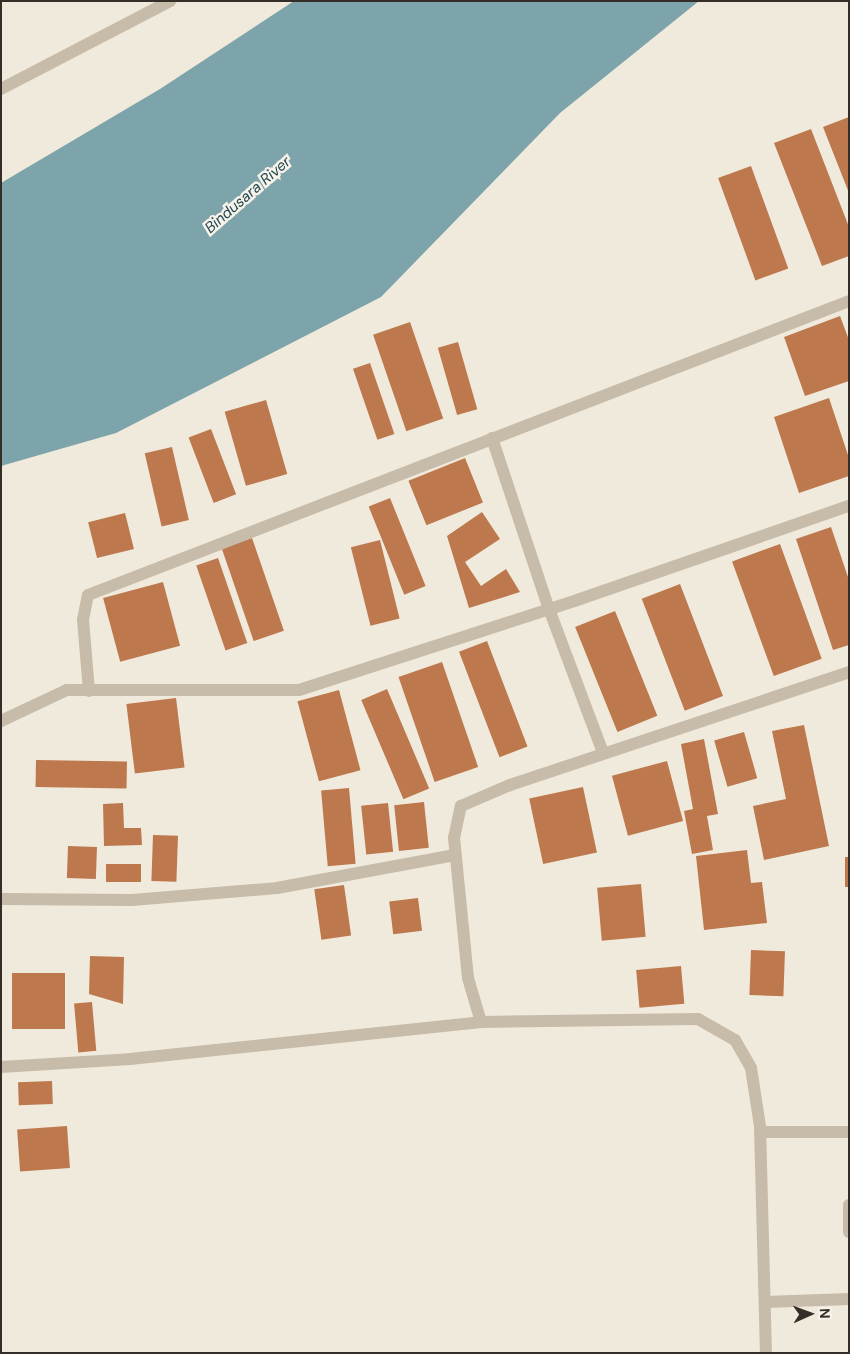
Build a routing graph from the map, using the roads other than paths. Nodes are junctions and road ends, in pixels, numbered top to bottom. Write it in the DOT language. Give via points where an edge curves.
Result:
graph roads {
  1 [pos="170,1"];
  2 [pos="1,89"];
  3 [pos="849,301"];
  4 [pos="492,438"];
  5 [pos="849,506"];
  6 [pos="549,609"];
  7 [pos="849,672"];
  8 [pos="89,691"];
  9 [pos="1,721"];
  10 [pos="603,753"];
  11 [pos="456,855"];
  12 [pos="1,899"];
  13 [pos="480,1022"];
  14 [pos="1,1067"];
  15 [pos="761,1132"];
  16 [pos="849,1132"];
  17 [pos="849,1205"];
  18 [pos="849,1232"];
  19 [pos="849,1299"];
  20 [pos="765,1302"];
  21 [pos="766,1353"];
  1 -- 2 [label="street"];
  3 -- 4 [label="street"];
  4 -- 6 [label="street"];
  4 -- 8 [label="street" via="88,595 83,620"];
  5 -- 6 [label="street"];
  6 -- 8 [label="street" via="300,690"];
  6 -- 10 [label="street"];
  7 -- 10 [label="street"];
  8 -- 9 [label="street" via="67,690"];
  10 -- 11 [label="street" via="510,784 462,806 454,838"];
  11 -- 12 [label="street" via="277,888 132,900"];
  11 -- 13 [label="street" via="468,978"];
  13 -- 14 [label="street" via="130,1059"];
  13 -- 15 [label="street" via="698,1018 735,1040 751,1068"];
  15 -- 16 [label="street"];
  15 -- 20 [label="street"];
  17 -- 18 [label="street"];
  19 -- 20 [label="street"];
  20 -- 21 [label="street"];
}
